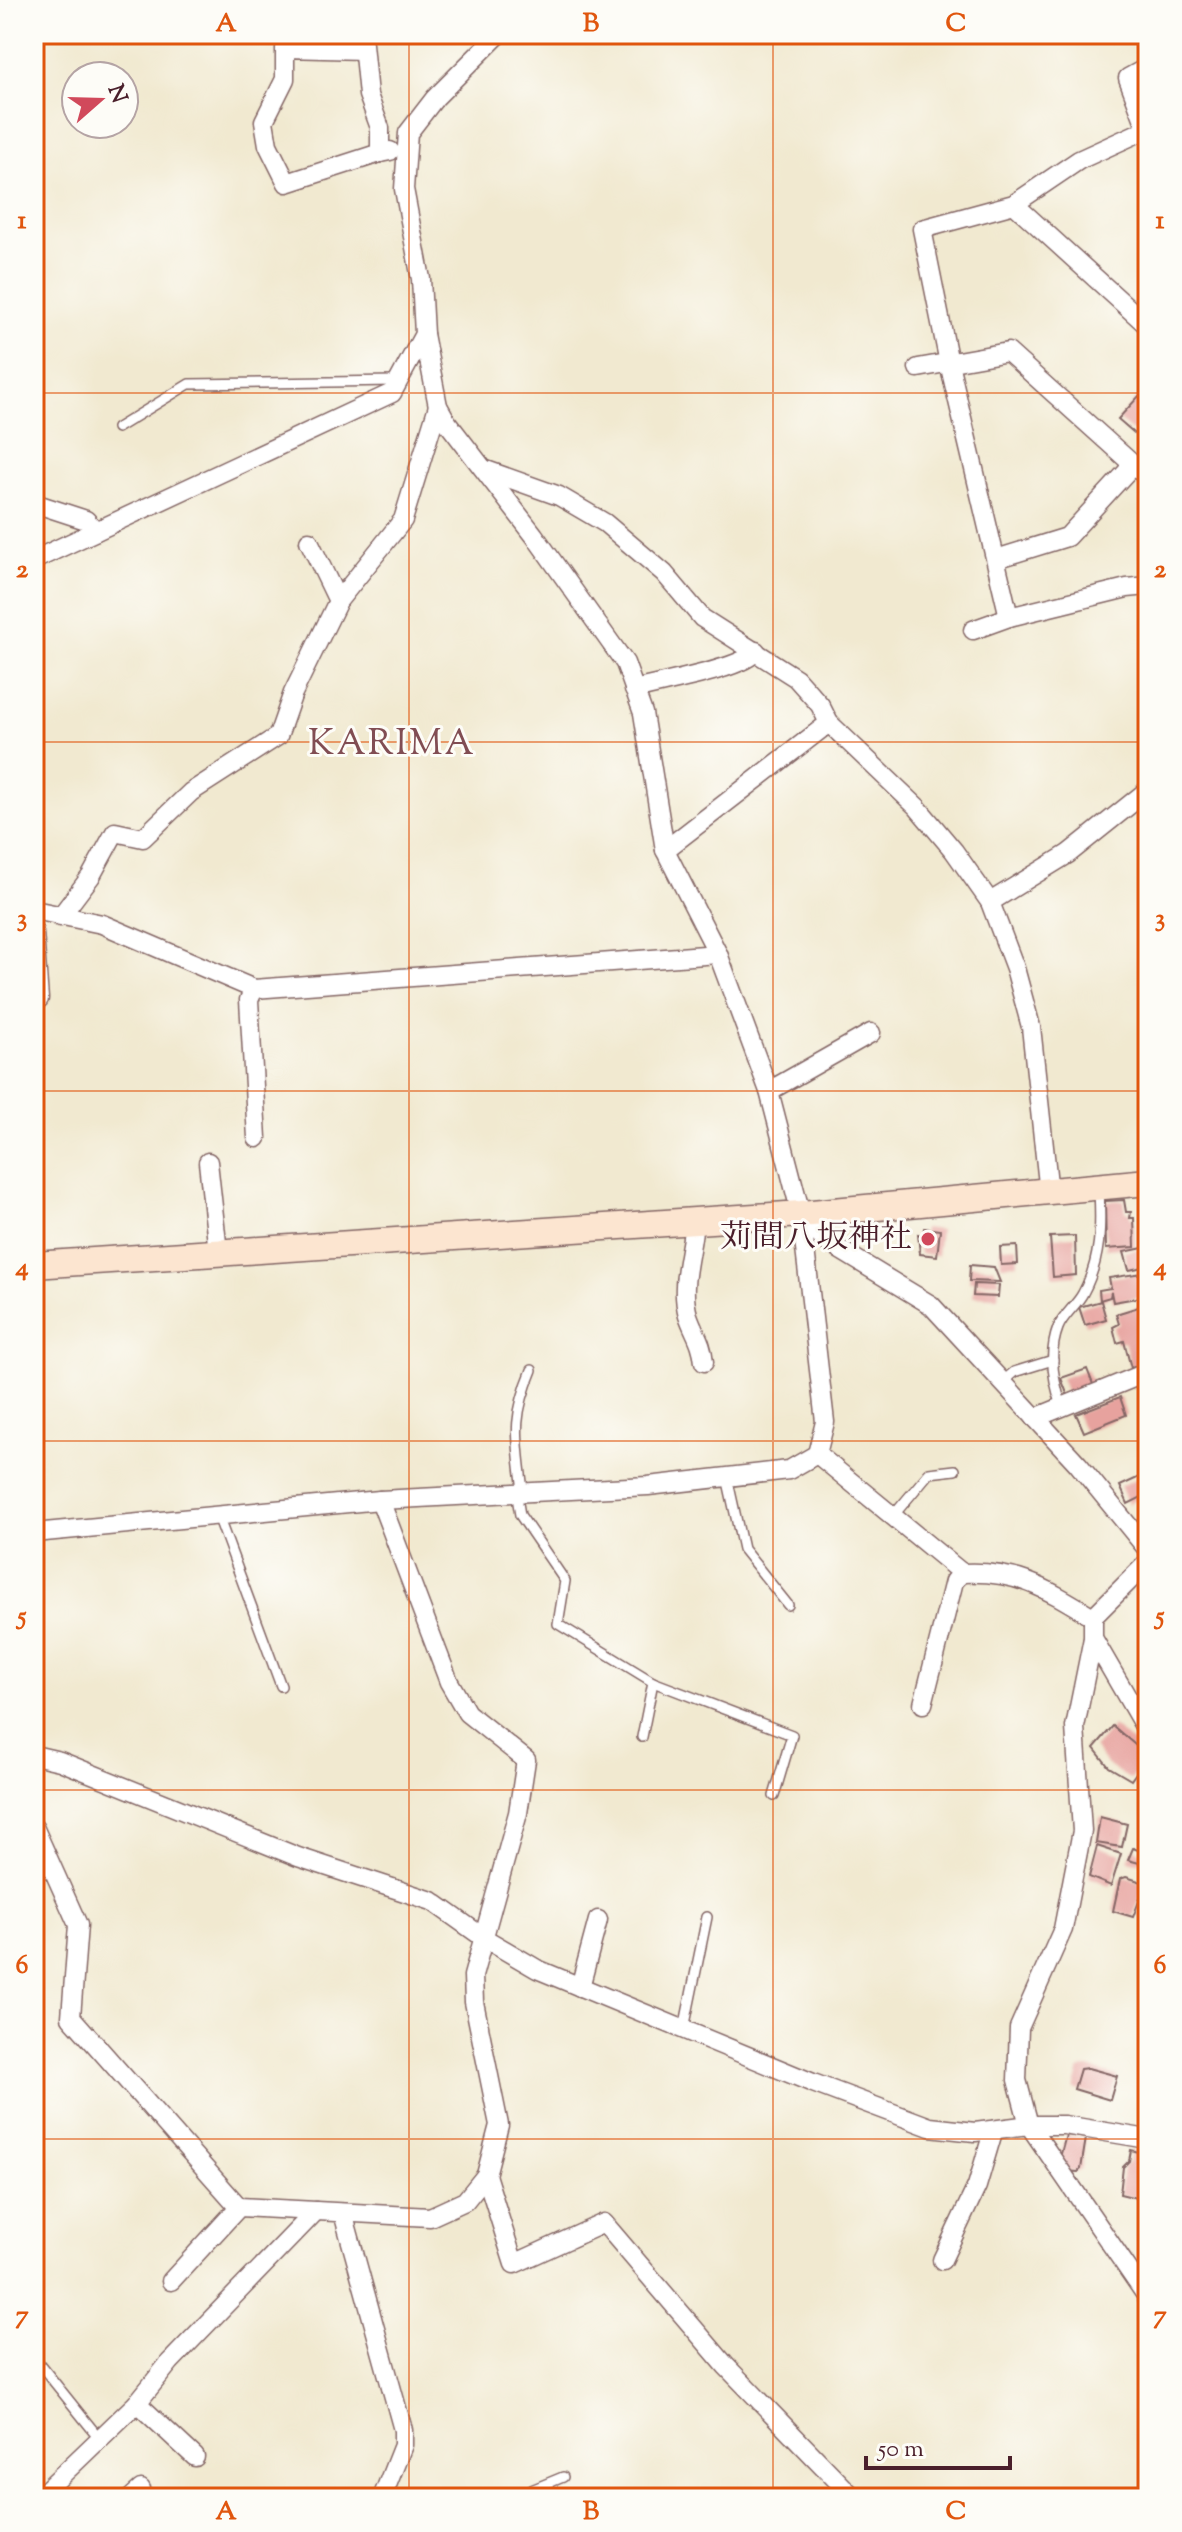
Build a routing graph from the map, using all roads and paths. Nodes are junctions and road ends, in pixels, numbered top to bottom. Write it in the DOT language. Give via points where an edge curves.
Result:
graph roads {
  1 [pos="499,34"];
  2 [pos="286,41"];
  3 [pos="362,42"];
  4 [pos="1148,67"];
  5 [pos="1148,130"];
  6 [pos="405,149"];
  7 [pos="380,153"];
  8 [pos="1014,204"];
  9 [pos="1148,326"];
  10 [pos="424,334"];
  11 [pos="949,363"];
  12 [pos="918,368"];
  13 [pos="400,381"];
  14 [pos="438,406"];
  15 [pos="117,428"];
  16 [pos="486,470"];
  17 [pos="1141,472"];
  18 [pos="34,503"];
  19 [pos="96,531"];
  20 [pos="309,541"];
  21 [pos="996,559"];
  22 [pos="34,560"];
  23 [pos="1148,586"];
  24 [pos="338,601"];
  25 [pos="1009,617"];
  26 [pos="973,630"];
  27 [pos="756,651"];
  28 [pos="634,690"];
  29 [pos="829,723"];
  30 [pos="1148,790"];
  31 [pos="665,850"];
  32 [pos="990,902"];
  33 [pos="34,910"];
  34 [pos="60,917"];
  35 [pos="34,932"];
  36 [pos="718,954"];
  37 [pos="254,989"];
  38 [pos="34,999"];
  39 [pos="871,1033"];
  40 [pos="769,1091"];
  41 [pos="257,1138"];
  42 [pos="208,1162"];
  43 [pos="1148,1182"];
  44 [pos="1099,1187"];
  45 [pos="1049,1193"];
  46 [pos="801,1214"];
  47 [pos="694,1221"];
  48 [pos="218,1252"];
  49 [pos="34,1265"];
  50 [pos="1053,1360"];
  51 [pos="704,1362"];
  52 [pos="532,1370"];
  53 [pos="1148,1372"];
  54 [pos="1002,1382"];
  55 [pos="1062,1406"];
  56 [pos="1035,1418"];
  57 [pos="817,1454"];
  58 [pos="955,1470"];
  59 [pos="727,1477"];
  60 [pos="520,1491"];
  61 [pos="380,1500"];
  62 [pos="218,1516"];
  63 [pos="893,1516"];
  64 [pos="34,1533"];
  65 [pos="1148,1550"];
  66 [pos="1148,1562"];
  67 [pos="962,1573"];
  68 [pos="788,1605"];
  69 [pos="1093,1617"];
  70 [pos="1093,1638"];
  71 [pos="653,1682"];
  72 [pos="281,1686"];
  73 [pos="923,1704"];
  74 [pos="1148,1733"];
  75 [pos="642,1737"];
  76 [pos="34,1755"];
  77 [pos="774,1796"];
  78 [pos="34,1827"];
  79 [pos="707,1917"];
  80 [pos="598,1920"];
  81 [pos="484,1938"];
  82 [pos="580,1987"];
  83 [pos="684,2029"];
  84 [pos="1029,2125"];
  85 [pos="993,2132"];
  86 [pos="1148,2139"];
  87 [pos="486,2175"];
  88 [pos="239,2207"];
  89 [pos="316,2211"];
  90 [pos="343,2213"];
  91 [pos="942,2260"];
  92 [pos="171,2281"];
  93 [pos="1148,2298"];
  94 [pos="34,2357"];
  95 [pos="137,2403"];
  96 [pos="100,2439"];
  97 [pos="195,2457"];
  98 [pos="563,2477"];
  99 [pos="38,2498"];
  100 [pos="382,2498"];
  101 [pos="512,2498"];
  102 [pos="854,2498"];
  1 -- 6 [label="street" via="435,98 408,133"];
  2 -- 3 [label="street"];
  2 -- 7 [label="street" via="285,79 264,121 268,145 287,183"];
  3 -- 7 [label="street" via="368,95 380,128"];
  4 -- 5 [label="street" via="1128,78"];
  5 -- 8 [label="street" via="1079,160"];
  6 -- 7 [label="street"];
  6 -- 10 [label="street" via="404,189 421,279"];
  8 -- 9 [label="street"];
  8 -- 11 [label="street" via="922,229"];
  10 -- 13 [label="street"];
  10 -- 14 [label="street"];
  11 -- 12 [label="street"];
  11 -- 17 [label="street" via="1008,352"];
  11 -- 21 [label="street"];
  13 -- 15 [label="lane" via="189,384"];
  13 -- 19 [label="street" via="392,393"];
  14 -- 16 [label="street"];
  14 -- 24 [label="street" via="403,520"];
  16 -- 27 [label="street" via="559,496 605,523 664,573 702,618"];
  16 -- 28 [label="street" via="625,663"];
  17 -- 21 [label="street" via="1067,537"];
  18 -- 19 [label="street" via="86,520"];
  19 -- 22 [label="street"];
  20 -- 24 [label="street"];
  21 -- 25 [label="street"];
  23 -- 25 [label="street"];
  24 -- 34 [label="street" via="278,736 191,792 143,838 115,832"];
  25 -- 26 [label="street"];
  27 -- 28 [label="street" via="731,665"];
  27 -- 29 [label="street" via="796,678"];
  28 -- 31 [label="street" via="643,713"];
  29 -- 31 [label="street"];
  29 -- 32 [label="street" via="917,807"];
  30 -- 32 [label="street" via="1068,854"];
  31 -- 36 [label="street"];
  32 -- 45 [label="street" via="1031,1027"];
  33 -- 34 [label="street"];
  34 -- 37 [label="street" via="102,924"];
  35 -- 38 [label="street" via="39,999"];
  36 -- 37 [label="street"];
  36 -- 40 [label="street"];
  37 -- 41 [label="street" via="249,1000"];
  39 -- 40 [label="street"];
  40 -- 46 [label="street"];
  42 -- 48 [label="street"];
  43 -- 44 [label="street"];
  44 -- 45 [label="street"];
  44 -- 50 [label="lane" via="1102,1233 1095,1262 1083,1293 1059,1326"];
  45 -- 46 [label="street"];
  46 -- 47 [label="street"];
  46 -- 54 [label="street" via="824,1240 931,1305"];
  46 -- 57 [label="street" via="825,1422"];
  47 -- 48 [label="street"];
  47 -- 51 [label="street" via="685,1274 688,1315 702,1341"];
  48 -- 49 [label="street"];
  50 -- 54 [label="lane" via="1014,1372"];
  50 -- 55 [label="lane"];
  52 -- 60 [label="lane" via="518,1404"];
  53 -- 55 [label="street"];
  54 -- 56 [label="street"];
  55 -- 56 [label="street"];
  56 -- 65 [label="street"];
  57 -- 59 [label="street" via="789,1470"];
  57 -- 63 [label="street"];
  58 -- 63 [label="lane" via="929,1473"];
  59 -- 60 [label="street"];
  59 -- 68 [label="lane" via="743,1549"];
  60 -- 61 [label="street"];
  60 -- 71 [label="lane" via="520,1515 565,1581 558,1624"];
  61 -- 62 [label="street"];
  61 -- 81 [label="street" via="449,1682 467,1713 526,1760 518,1813"];
  62 -- 64 [label="street"];
  62 -- 72 [label="lane"];
  63 -- 67 [label="street"];
  66 -- 69 [label="street"];
  67 -- 69 [label="street" via="998,1571 1050,1591"];
  67 -- 73 [label="street" via="954,1581"];
  69 -- 70 [label="street"];
  70 -- 74 [label="street"];
  70 -- 84 [label="street" via="1075,1727 1082,1831 1063,1929 1019,2028 1017,2080"];
  71 -- 75 [label="lane"];
  71 -- 77 [label="lane" via="792,1735"];
  76 -- 81 [label="street" via="298,1857 432,1901"];
  78 -- 88 [label="street" via="78,1925 71,2017"];
  79 -- 83 [label="lane"];
  80 -- 82 [label="street"];
  81 -- 82 [label="street"];
  81 -- 87 [label="street" via="473,1976 474,2002 499,2125"];
  82 -- 83 [label="street"];
  83 -- 85 [label="street" via="930,2127"];
  84 -- 85 [label="street"];
  84 -- 86 [label="street" via="1064,2125"];
  84 -- 93 [label="street"];
  85 -- 91 [label="street" via="977,2186"];
  87 -- 90 [label="street" via="465,2201 430,2217"];
  87 -- 102 [label="street" via="514,2264 604,2223 726,2366"];
  88 -- 89 [label="street"];
  88 -- 92 [label="street"];
  89 -- 90 [label="street"];
  89 -- 95 [label="street"];
  90 -- 100 [label="street" via="403,2430 403,2445"];
  94 -- 96 [label="lane"];
  95 -- 96 [label="street"];
  95 -- 97 [label="street"];
  96 -- 99 [label="street"];
  98 -- 101 [label="lane"];
}
